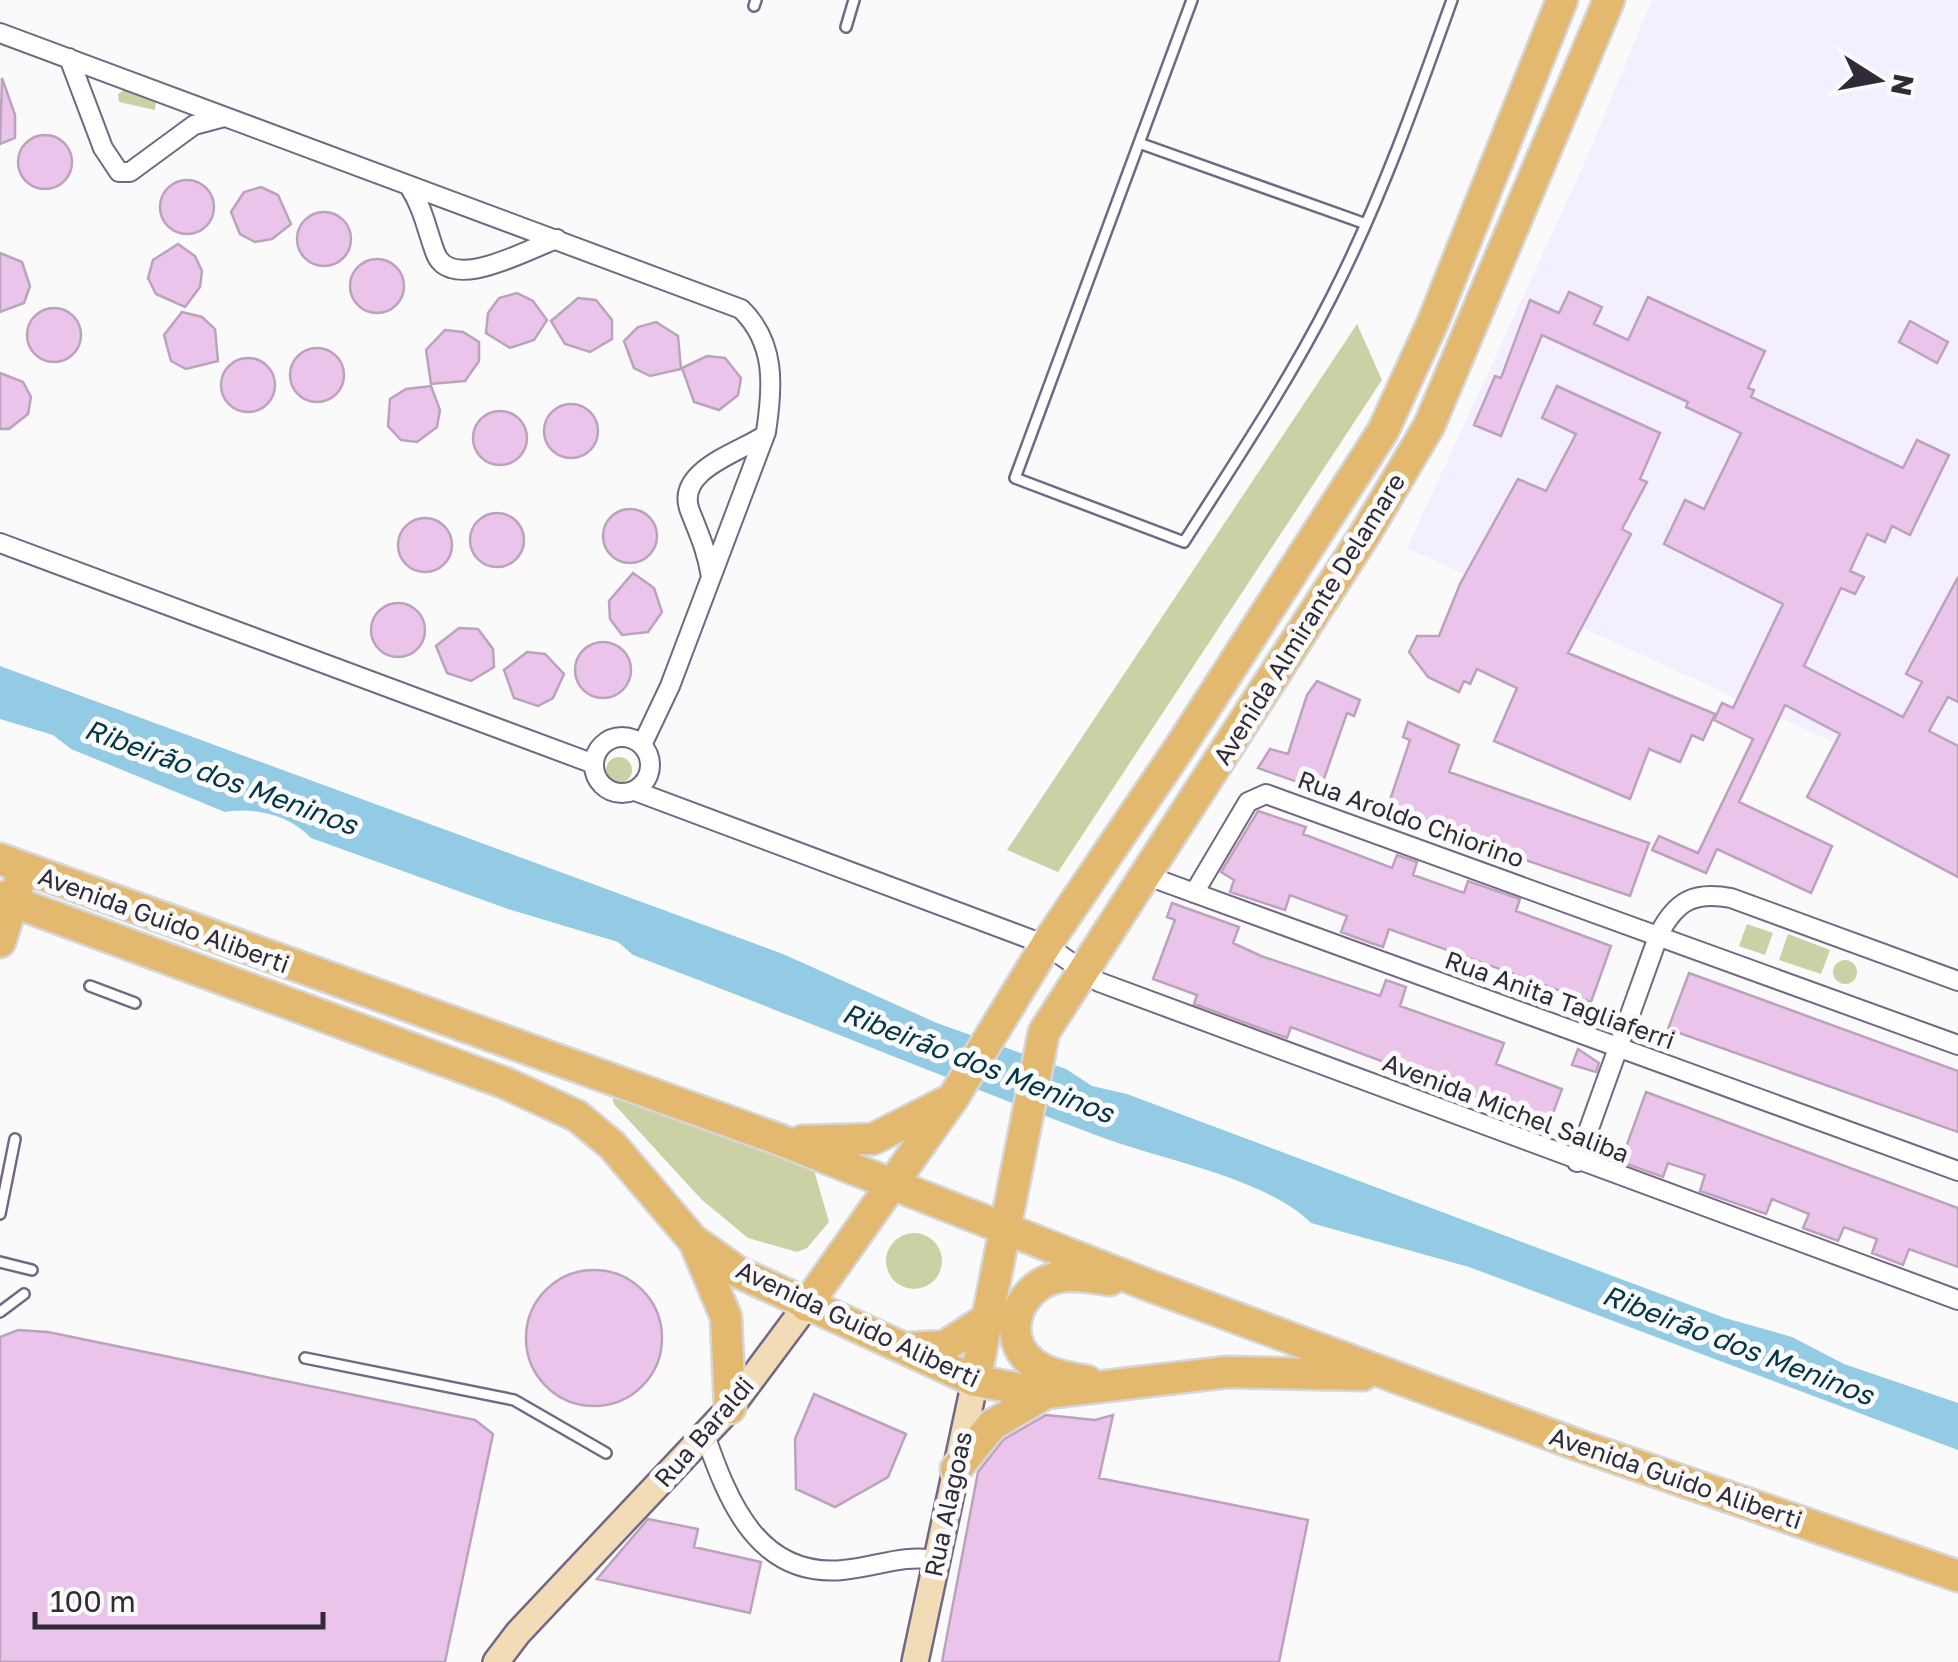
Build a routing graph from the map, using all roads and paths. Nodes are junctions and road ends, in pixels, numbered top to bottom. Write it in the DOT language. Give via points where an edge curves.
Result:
graph roads {
  1 [pos="854,0"];
  2 [pos="1192,0"];
  3 [pos="1452,0"];
  4 [pos="1562,0"];
  5 [pos="1609,0"];
  6 [pos="846,27"];
  7 [pos="0,33"];
  8 [pos="70,58"];
  9 [pos="225,117"];
  10 [pos="1140,144"];
  11 [pos="408,186"];
  12 [pos="1366,224"];
  13 [pos="557,239"];
  14 [pos="1418,355"];
  15 [pos="766,434"];
  16 [pos="1365,534"];
  17 [pos="0,543"];
  18 [pos="712,578"];
  19 [pos="642,745"];
  20 [pos="594,764"];
  21 [pos="635,791"];
  22 [pos="12,864"];
  23 [pos="1145,874"];
  24 [pos="1194,893"];
  25 [pos="6,899"];
  26 [pos="1660,934"];
  27 [pos="0,942"];
  28 [pos="1046,946"];
  29 [pos="1082,974"];
  30 [pos="1958,981"];
  31 [pos="90,986"];
  32 [pos="136,1003"];
  33 [pos="1958,1044"];
  34 [pos="1618,1048"];
  35 [pos="954,1096"];
  36 [pos="776,1138"];
  37 [pos="15,1139"];
  38 [pos="1577,1162"];
  39 [pos="1958,1170"];
  40 [pos="892,1185"];
  41 [pos="0,1214"];
  42 [pos="1004,1228"];
  43 [pos="694,1240"];
  44 [pos="0,1262"];
  45 [pos="32,1270"];
  46 [pos="1148,1285"];
  47 [pos="24,1294"];
  48 [pos="1958,1300"];
  49 [pos="806,1306"];
  50 [pos="0,1312"];
  51 [pos="987,1319"];
  52 [pos="896,1346"];
  53 [pos="305,1358"];
  54 [pos="1396,1377"];
  55 [pos="975,1381"];
  56 [pos="1117,1387"];
  57 [pos="1046,1393"];
  58 [pos="730,1408"];
  59 [pos="705,1435"];
  60 [pos="606,1453"];
  61 [pos="956,1470"];
  62 [pos="936,1560"];
  63 [pos="1958,1576"];
  64 [pos="496,1662"];
  65 [pos="915,1662"];
  1 -- 6 [label="lane"];
  2 -- 10 [label="lane"];
  3 -- 12 [label="lane"];
  4 -- 14 [label="main road, Avenida Almirante Delamare"];
  5 -- 16 [label="main road, Avenida Almirante Delamare" via="1429,426"];
  7 -- 8 [label="street"];
  8 -- 9 [label="street"];
  8 -- 9 [label="street" via="119,172 130,172 194,125"];
  9 -- 11 [label="street"];
  10 -- 12 [label="lane"];
  10 -- 12 [label="lane" via="1014,478 1184,542 1290,372"];
  11 -- 13 [label="street"];
  11 -- 13 [label="street" via="424,210 436,255 455,270 482,270"];
  13 -- 15 [label="street" via="741,309 766,340 773,392"];
  14 -- 16 [label="main road" via="1432,354 1436,369 1376,488"];
  14 -- 28 [label="main road, Avenida Almirante Delamare" via="1347,491"];
  15 -- 18 [label="street"];
  15 -- 18 [label="street" via="696,475 688,492"];
  16 -- 23 [label="main road, Avenida Almirante Delamare"];
  17 -- 20 [label="street"];
  18 -- 19 [label="street"];
  19 -- 20 [label="street" via="625,737 607,741"];
  19 -- 21 [label="street" via="650,770"];
  20 -- 21 [label="street" via="606,790"];
  21 -- 28 [label="street, Avenida Michel Saliba"];
  22 -- 25 [label="main road"];
  22 -- 36 [label="main road, Avenida Guido Aliberti"];
  23 -- 24 [label="street, Rua Anita Tagliaferri"];
  23 -- 29 [label="main road, Avenida Almirante Delamare"];
  24 -- 26 [label="street, Rua Aroldo Chiorino" via="1248,802 1266,794"];
  24 -- 34 [label="street, Rua Anita Tagliaferri"];
  25 -- 27 [label="main road"];
  25 -- 43 [label="main road, Avenida Guido Aliberti" via="505,1083 577,1116 612,1145"];
  26 -- 30 [label="street" via="1679,904 1707,894"];
  26 -- 33 [label="street, Rua Aroldo Chiorino"];
  26 -- 34 [label="street"];
  28 -- 29 [label="street, Avenida Michel Saliba"];
  28 -- 35 [label="main road, Avenida Almirante Delamare"];
  29 -- 38 [label="street, Avenida Michel Saliba"];
  29 -- 42 [label="main road, Avenida Almirante Delamare" via="1044,1032"];
  31 -- 32 [label="lane"];
  34 -- 38 [label="street"];
  34 -- 39 [label="street, Rua Anita Tagliaferri"];
  35 -- 36 [label="main road" via="873,1139 835,1144"];
  35 -- 40 [label="main road, Avenida Almirante Delamare"];
  36 -- 40 [label="main road, Avenida Guido Aliberti"];
  37 -- 41 [label="lane"];
  38 -- 48 [label="street, Avenida Michel Saliba"];
  40 -- 42 [label="main road, Avenida Guido Aliberti"];
  40 -- 49 [label="main road, Rua Baraldi"];
  42 -- 46 [label="main road, Avenida Guido Aliberti"];
  42 -- 51 [label="main road, Rua Alagoas"];
  43 -- 49 [label="main road, Avenida Guido Aliberti" via="738,1272"];
  43 -- 58 [label="main road" via="726,1317"];
  44 -- 45 [label="lane"];
  46 -- 54 [label="main road, Avenida Guido Aliberti"];
  46 -- 56 [label="main road" via="1060,1277 1034,1288 1016,1316 1017,1341 1032,1363"];
  47 -- 50 [label="lane"];
  49 -- 52 [label="main road, Avenida Guido Aliberti"];
  49 -- 58 [label="street, Rua Baraldi"];
  51 -- 52 [label="main road" via="945,1346"];
  51 -- 55 [label="main road, Rua Alagoas"];
  52 -- 55 [label="main road, Avenida Guido Aliberti"];
  53 -- 60 [label="lane" via="514,1400"];
  54 -- 56 [label="main road, Avenida Guido Aliberti" via="1227,1372"];
  54 -- 63 [label="main road, Avenida Guido Aliberti"];
  55 -- 57 [label="main road, Avenida Guido Aliberti"];
  55 -- 61 [label="street, Rua Alagoas"];
  56 -- 57 [label="main road, Avenida Guido Aliberti"];
  57 -- 61 [label="main road" via="992,1425"];
  58 -- 59 [label="street, Rua Baraldi"];
  59 -- 62 [label="street" via="742,1523 780,1557 833,1570 908,1557"];
  59 -- 64 [label="street, Rua Baraldi"];
  61 -- 62 [label="street, Rua Alagoas"];
  62 -- 65 [label="street, Rua Alagoas"];
}
